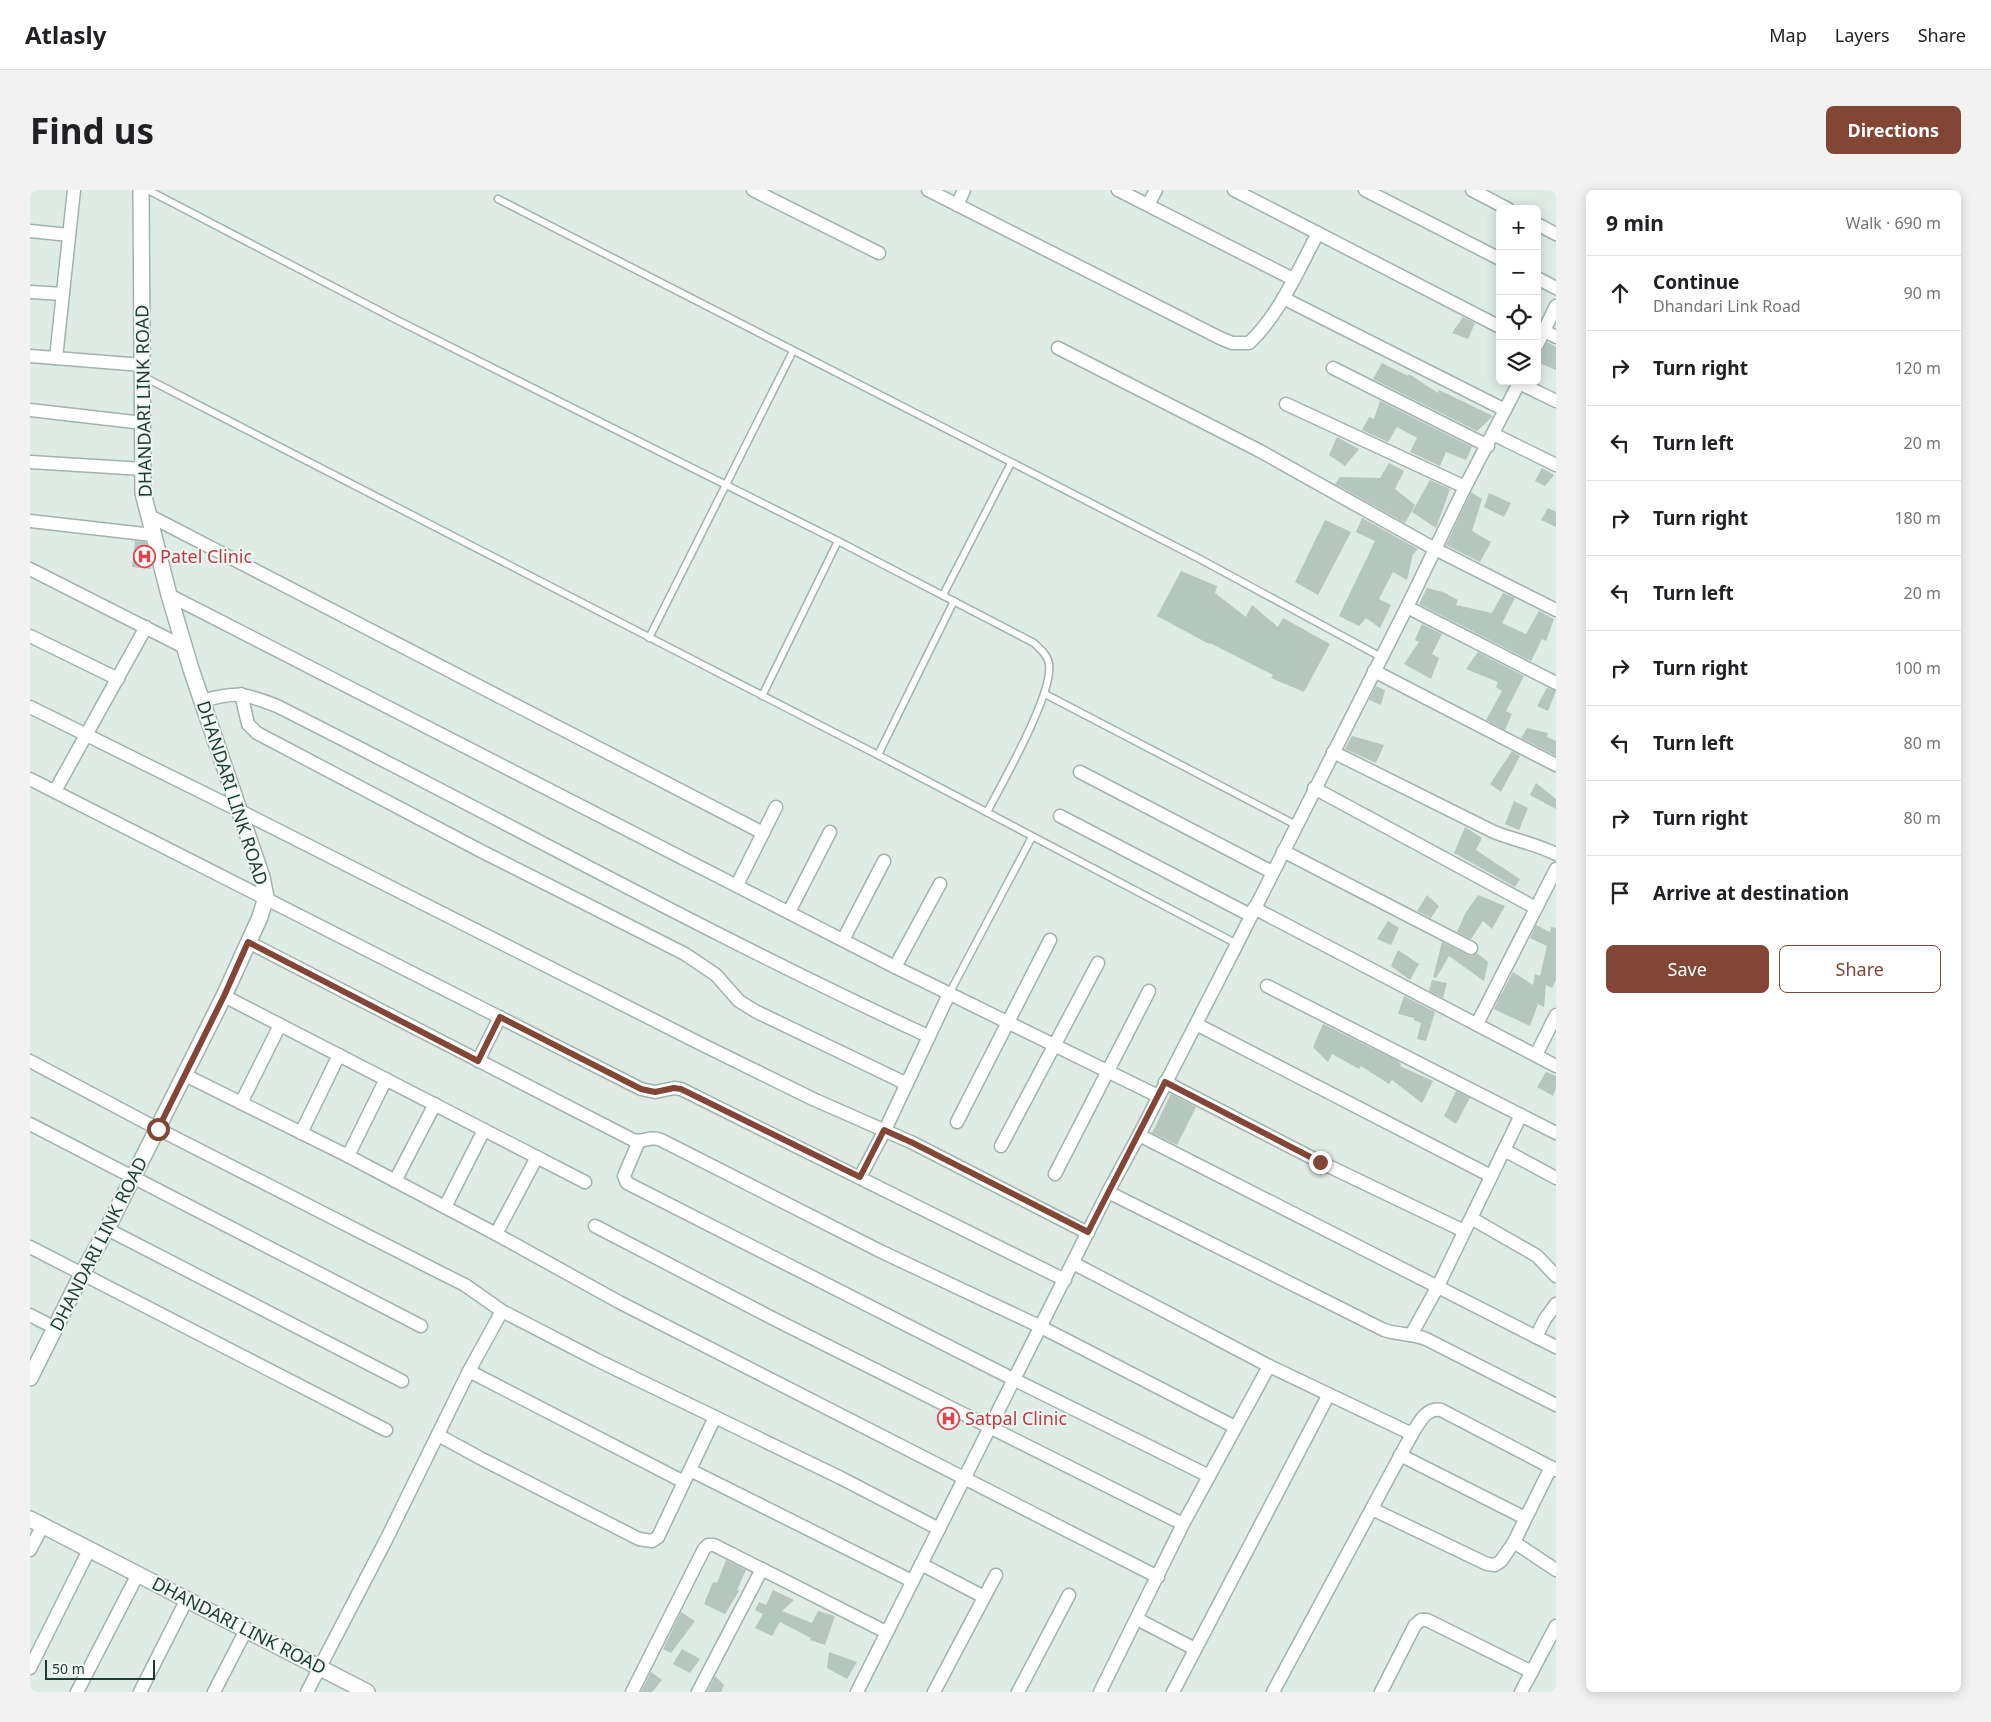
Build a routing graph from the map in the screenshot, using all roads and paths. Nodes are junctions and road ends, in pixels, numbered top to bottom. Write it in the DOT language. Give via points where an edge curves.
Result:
graph roads {
  1 [pos="74,190"];
  2 [pos="141,190"];
  3 [pos="148,190"];
  4 [pos="753,190"];
  5 [pos="928,190"];
  6 [pos="964,190"];
  7 [pos="1118,190"];
  8 [pos="1156,190"];
  9 [pos="1234,190"];
  10 [pos="1365,190"];
  11 [pos="1472,190"];
  12 [pos="498,199"];
  13 [pos="957,205"];
  14 [pos="1148,205"];
  15 [pos="1500,205"];
  16 [pos="1541,226"];
  17 [pos="30,231"];
  18 [pos="1318,233"];
  19 [pos="1556,234"];
  20 [pos="69,235"];
  21 [pos="878,253"];
  22 [pos="1496,257"];
  23 [pos="1293,279"];
  24 [pos="1541,280"];
  25 [pos="1556,288"];
  26 [pos="30,292"];
  27 [pos="63,294"];
  28 [pos="1283,298"];
  29 [pos="1556,306"];
  30 [pos="1496,325"];
  31 [pos="1544,331"];
  32 [pos="1556,337"];
  33 [pos="1540,340"];
  34 [pos="1058,348"];
  35 [pos="793,351"];
  36 [pos="30,356"];
  37 [pos="56,358"];
  38 [pos="1333,368"];
  39 [pos="142,371"];
  40 [pos="1518,385"];
  41 [pos="1526,385"];
  42 [pos="1556,401"];
  43 [pos="1286,404"];
  44 [pos="30,410"];
  45 [pos="1505,410"];
  46 [pos="143,423"];
  47 [pos="1490,440"];
  48 [pos="30,462"];
  49 [pos="1011,463"];
  50 [pos="1556,465"];
  51 [pos="143,469"];
  52 [pos="726,486"];
  53 [pos="1465,487"];
  54 [pos="148,515"];
  55 [pos="30,521"];
  56 [pos="153,535"];
  57 [pos="838,541"];
  58 [pos="1435,549"];
  59 [pos="30,569"];
  60 [pos="169,595"];
  61 [pos="942,595"];
  62 [pos="954,601"];
  63 [pos="1407,607"];
  64 [pos="1556,610"];
  65 [pos="146,627"];
  66 [pos="30,636"];
  67 [pos="649,638"];
  68 [pos="184,647"];
  69 [pos="1381,657"];
  70 [pos="1374,671"];
  71 [pos="118,679"];
  72 [pos="1556,683"];
  73 [pos="241,694"];
  74 [pos="1044,694"];
  75 [pos="762,696"];
  76 [pos="202,700"];
  77 [pos="30,707"];
  78 [pos="87,735"];
  79 [pos="1334,752"];
  80 [pos="878,755"];
  81 [pos="1556,765"];
  82 [pos="1080,772"];
  83 [pos="30,779"];
  84 [pos="1314,788"];
  85 [pos="55,791"];
  86 [pos="776,807"];
  87 [pos="240,811"];
  88 [pos="987,812"];
  89 [pos="1060,816"];
  90 [pos="1296,825"];
  91 [pos="830,832"];
  92 [pos="763,833"];
  93 [pos="1032,837"];
  94 [pos="1283,851"];
  95 [pos="1556,854"];
  96 [pos="884,860"];
  97 [pos="1556,869"];
  98 [pos="1272,872"];
  99 [pos="940,884"];
  100 [pos="737,885"];
  101 [pos="266,897"];
  102 [pos="1536,908"];
  103 [pos="789,912"];
  104 [pos="1252,912"];
  105 [pos="843,940"];
  106 [pos="1050,940"];
  107 [pos="248,942"];
  108 [pos="1237,944"];
  109 [pos="1471,948"];
  110 [pos="1098,963"];
  111 [pos="895,967"];
  112 [pos="1268,986"];
  113 [pos="1149,991"];
  114 [pos="949,994"];
  115 [pos="224,996"];
  116 [pos="1556,1015"];
  117 [pos="500,1017"];
  118 [pos="1008,1023"];
  119 [pos="1196,1024"];
  120 [pos="1476,1024"];
  121 [pos="280,1025"];
  122 [pos="928,1036"];
  123 [pos="1055,1046"];
  124 [pos="339,1055"];
  125 [pos="1536,1055"];
  126 [pos="30,1061"];
  127 [pos="478,1061"];
  128 [pos="1556,1066"];
  129 [pos="1107,1072"];
  130 [pos="185,1075"];
  131 [pos="386,1079"];
  132 [pos="1165,1082"];
  133 [pos="905,1083"];
  134 [pos="1158,1096"];
  135 [pos="241,1103"];
  136 [pos="435,1104"];
  137 [pos="1521,1115"];
  138 [pos="957,1122"];
  139 [pos="30,1124"];
  140 [pos="158,1129"];
  141 [pos="484,1130"];
  142 [pos="884,1130"];
  143 [pos="301,1133"];
  144 [pos="1556,1133"];
  145 [pos="1140,1135"];
  146 [pos="639,1141"];
  147 [pos="1001,1146"];
  148 [pos="1504,1150"];
  149 [pos="348,1156"];
  150 [pos="537,1157"];
  151 [pos="1055,1174"];
  152 [pos="1491,1176"];
  153 [pos="860,1177"];
  154 [pos="133,1178"];
  155 [pos="1556,1178"];
  156 [pos="395,1181"];
  157 [pos="585,1182"];
  158 [pos="1108,1192"];
  159 [pos="445,1207"];
  160 [pos="1471,1218"];
  161 [pos="595,1226"];
  162 [pos="108,1229"];
  163 [pos="1088,1232"];
  164 [pos="1464,1232"];
  165 [pos="496,1234"];
  166 [pos="30,1247"];
  167 [pos="1073,1263"];
  168 [pos="82,1274"];
  169 [pos="1556,1276"];
  170 [pos="1065,1280"];
  171 [pos="1437,1288"];
  172 [pos="1556,1304"];
  173 [pos="502,1311"];
  174 [pos="30,1315"];
  175 [pos="421,1326"];
  176 [pos="1041,1327"];
  177 [pos="55,1328"];
  178 [pos="1411,1335"];
  179 [pos="1536,1337"];
  180 [pos="1556,1347"];
  181 [pos="1269,1366"];
  182 [pos="469,1371"];
  183 [pos="30,1376"];
  184 [pos="1015,1380"];
  185 [pos="402,1381"];
  186 [pos="1328,1396"];
  187 [pos="1556,1405"];
  188 [pos="715,1418"];
  189 [pos="1235,1426"];
  190 [pos="989,1428"];
  191 [pos="386,1430"];
  192 [pos="1412,1434"];
  193 [pos="438,1435"];
  194 [pos="1400,1455"];
  195 [pos="1553,1468"];
  196 [pos="690,1470"];
  197 [pos="1209,1476"];
  198 [pos="964,1478"];
  199 [pos="684,1482"];
  200 [pos="1372,1510"];
  201 [pos="1525,1518"];
  202 [pos="36,1522"];
  203 [pos="1183,1524"];
  204 [pos="939,1529"];
  205 [pos="1514,1542"];
  206 [pos="30,1550"];
  207 [pos="89,1550"];
  208 [pos="921,1564"];
  209 [pos="762,1569"];
  210 [pos="1556,1570"];
  211 [pos="138,1574"];
  212 [pos="996,1575"];
  213 [pos="1158,1577"];
  214 [pos="912,1581"];
  215 [pos="1069,1595"];
  216 [pos="984,1597"];
  217 [pos="187,1599"];
  218 [pos="1137,1619"];
  219 [pos="1556,1626"];
  220 [pos="246,1630"];
  221 [pos="886,1632"];
  222 [pos="1195,1649"];
  223 [pos="30,1668"];
  224 [pos="320,1668"];
  225 [pos="1532,1672"];
  226 [pos="77,1692"];
  227 [pos="140,1692"];
  228 [pos="214,1692"];
  229 [pos="308,1692"];
  230 [pos="367,1692"];
  231 [pos="632,1692"];
  232 [pos="698,1692"];
  233 [pos="857,1692"];
  234 [pos="934,1692"];
  235 [pos="1018,1692"];
  236 [pos="1100,1692"];
  237 [pos="1173,1692"];
  238 [pos="1273,1692"];
  239 [pos="1381,1692"];
  240 [pos="1521,1692"];
  1 -- 20 [label="street"];
  2 -- 39 [label="street, DHANDARI LINK ROAD"];
  3 -- 52 [label="lane"];
  4 -- 21 [label="street"];
  5 -- 13 [label="street"];
  6 -- 13 [label="street"];
  7 -- 14 [label="street"];
  8 -- 14 [label="street"];
  9 -- 18 [label="street"];
  10 -- 22 [label="street"];
  11 -- 15 [label="street"];
  12 -- 35 [label="lane"];
  13 -- 28 [label="street" via="1232,343 1249,343"];
  14 -- 23 [label="street"];
  16 -- 19 [label="street"];
  17 -- 20 [label="street"];
  18 -- 23 [label="street"];
  18 -- 30 [label="street"];
  20 -- 27 [label="street"];
  23 -- 28 [label="street"];
  24 -- 25 [label="street"];
  26 -- 27 [label="street"];
  27 -- 37 [label="street"];
  28 -- 45 [label="street"];
  29 -- 31 [label="street"];
  31 -- 32 [label="street"];
  31 -- 33 [label="street"];
  34 -- 58 [label="street" via="1260,452"];
  35 -- 49 [label="lane"];
  35 -- 52 [label="lane"];
  36 -- 37 [label="street"];
  37 -- 39 [label="street"];
  38 -- 47 [label="street"];
  39 -- 46 [label="street, DHANDARI LINK ROAD"];
  39 -- 67 [label="lane"];
  40 -- 45 [label="street"];
  41 -- 42 [label="street"];
  43 -- 53 [label="street"];
  44 -- 46 [label="street"];
  45 -- 47 [label="street"];
  46 -- 51 [label="street, DHANDARI LINK ROAD"];
  47 -- 50 [label="street"];
  47 -- 53 [label="street"];
  48 -- 51 [label="street"];
  49 -- 61 [label="lane"];
  49 -- 69 [label="lane" via="1272,597"];
  51 -- 54 [label="street, DHANDARI LINK ROAD" via="143,493"];
  52 -- 57 [label="lane"];
  52 -- 67 [label="lane"];
  53 -- 58 [label="street"];
  54 -- 56 [label="street, DHANDARI LINK ROAD"];
  54 -- 92 [label="street"];
  55 -- 56 [label="street"];
  56 -- 60 [label="street, DHANDARI LINK ROAD"];
  57 -- 61 [label="lane"];
  57 -- 75 [label="lane"];
  58 -- 63 [label="street"];
  58 -- 64 [label="street"];
  59 -- 65 [label="street"];
  60 -- 68 [label="street, DHANDARI LINK ROAD"];
  60 -- 100 [label="street"];
  61 -- 62 [label="lane"];
  62 -- 74 [label="lane" via="1034,643 1045,654 1050,664"];
  62 -- 80 [label="lane"];
  63 -- 69 [label="street"];
  63 -- 72 [label="street"];
  65 -- 68 [label="street"];
  65 -- 71 [label="street"];
  66 -- 71 [label="street"];
  67 -- 75 [label="lane"];
  68 -- 76 [label="street, DHANDARI LINK ROAD"];
  69 -- 70 [label="street"];
  70 -- 79 [label="street"];
  70 -- 81 [label="street"];
  71 -- 78 [label="street"];
  73 -- 76 [label="street"];
  73 -- 122 [label="street" via="286,710 711,930"];
  73 -- 133 [label="street" via="248,724 257,733 480,851 685,954 716,975 740,1001 755,1011"];
  74 -- 88 [label="lane"];
  74 -- 90 [label="lane"];
  75 -- 80 [label="lane"];
  76 -- 87 [label="street, DHANDARI LINK ROAD"];
  77 -- 78 [label="street"];
  78 -- 85 [label="street"];
  78 -- 87 [label="street"];
  79 -- 84 [label="street"];
  79 -- 95 [label="street" via="1494,832 1534,843"];
  80 -- 88 [label="lane"];
  82 -- 98 [label="street"];
  83 -- 85 [label="street"];
  84 -- 90 [label="street"];
  84 -- 102 [label="street"];
  85 -- 101 [label="street"];
  86 -- 92 [label="street"];
  87 -- 101 [label="street, DHANDARI LINK ROAD"];
  87 -- 142 [label="street" via="703,1045"];
  88 -- 93 [label="lane"];
  89 -- 104 [label="street"];
  90 -- 94 [label="street"];
  91 -- 103 [label="street"];
  92 -- 100 [label="street"];
  93 -- 108 [label="lane"];
  93 -- 114 [label="lane"];
  94 -- 98 [label="street"];
  94 -- 109 [label="street"];
  96 -- 105 [label="street"];
  97 -- 102 [label="street"];
  98 -- 104 [label="street"];
  99 -- 111 [label="street"];
  100 -- 103 [label="street"];
  101 -- 107 [label="street, DHANDARI LINK ROAD"];
  101 -- 117 [label="street"];
  102 -- 120 [label="street"];
  103 -- 105 [label="street"];
  104 -- 108 [label="street"];
  104 -- 120 [label="street"];
  105 -- 111 [label="street"];
  106 -- 118 [label="street"];
  107 -- 115 [label="street, DHANDARI LINK ROAD"];
  107 -- 127 [label="street"];
  108 -- 119 [label="street"];
  110 -- 123 [label="street"];
  111 -- 114 [label="street"];
  112 -- 137 [label="street"];
  113 -- 129 [label="street"];
  114 -- 118 [label="street"];
  114 -- 122 [label="street"];
  115 -- 121 [label="street"];
  115 -- 130 [label="street, DHANDARI LINK ROAD"];
  116 -- 125 [label="street"];
  117 -- 127 [label="street"];
  117 -- 153 [label="street" via="641,1089 655,1092 681,1089"];
  118 -- 123 [label="street"];
  118 -- 138 [label="street"];
  119 -- 132 [label="street"];
  119 -- 152 [label="street"];
  120 -- 125 [label="street"];
  121 -- 124 [label="street"];
  121 -- 135 [label="street"];
  122 -- 133 [label="street"];
  123 -- 129 [label="street"];
  123 -- 147 [label="street"];
  124 -- 131 [label="street"];
  124 -- 143 [label="street"];
  125 -- 128 [label="street"];
  126 -- 140 [label="street"];
  127 -- 146 [label="street"];
  129 -- 134 [label="street"];
  129 -- 151 [label="street"];
  130 -- 135 [label="street"];
  130 -- 140 [label="street, DHANDARI LINK ROAD"];
  131 -- 136 [label="street"];
  131 -- 149 [label="street"];
  132 -- 134 [label="street"];
  132 -- 164 [label="street"];
  133 -- 142 [label="street"];
  134 -- 145 [label="street"];
  135 -- 143 [label="street"];
  136 -- 141 [label="street"];
  136 -- 156 [label="street"];
  137 -- 144 [label="street"];
  137 -- 148 [label="street"];
  139 -- 154 [label="street"];
  140 -- 154 [label="street, DHANDARI LINK ROAD"];
  140 -- 173 [label="street" via="441,1273"];
  141 -- 150 [label="street"];
  141 -- 159 [label="street"];
  142 -- 153 [label="street"];
  142 -- 163 [label="street"];
  143 -- 149 [label="street"];
  145 -- 158 [label="street"];
  145 -- 171 [label="street"];
  146 -- 176 [label="street" via="654,1137 661,1140 880,1251"];
  146 -- 184 [label="street" via="624,1176 627,1183"];
  148 -- 152 [label="street"];
  148 -- 155 [label="street"];
  149 -- 156 [label="street"];
  150 -- 157 [label="street"];
  150 -- 165 [label="street"];
  152 -- 160 [label="street"];
  153 -- 170 [label="street"];
  154 -- 162 [label="street, DHANDARI LINK ROAD"];
  154 -- 175 [label="street"];
  156 -- 159 [label="street"];
  158 -- 163 [label="street"];
  158 -- 178 [label="street" via="1384,1330"];
  159 -- 165 [label="street"];
  160 -- 164 [label="street"];
  160 -- 169 [label="street" via="1537,1256"];
  161 -- 190 [label="street"];
  162 -- 168 [label="street, DHANDARI LINK ROAD"];
  162 -- 185 [label="street"];
  163 -- 167 [label="street"];
  164 -- 171 [label="street"];
  165 -- 198 [label="street" via="582,1282"];
  166 -- 168 [label="street"];
  167 -- 170 [label="street"];
  167 -- 181 [label="street"];
  168 -- 177 [label="street, DHANDARI LINK ROAD"];
  168 -- 191 [label="street"];
  170 -- 176 [label="street"];
  171 -- 178 [label="street"];
  171 -- 179 [label="street"];
  172 -- 179 [label="street"];
  173 -- 182 [label="street"];
  173 -- 188 [label="street"];
  174 -- 177 [label="street"];
  176 -- 184 [label="street"];
  176 -- 189 [label="street"];
  177 -- 183 [label="street, DHANDARI LINK ROAD"];
  178 -- 187 [label="street" via="1426,1338"];
  179 -- 180 [label="street"];
  181 -- 186 [label="street"];
  181 -- 189 [label="street"];
  182 -- 193 [label="street"];
  182 -- 199 [label="street"];
  184 -- 190 [label="street"];
  184 -- 197 [label="street"];
  186 -- 192 [label="street"];
  186 -- 222 [label="street"];
  188 -- 196 [label="street"];
  188 -- 204 [label="street"];
  189 -- 197 [label="street"];
  190 -- 198 [label="street"];
  190 -- 203 [label="street"];
  192 -- 194 [label="street"];
  192 -- 195 [label="street" via="1428,1411 1440,1410"];
  193 -- 199 [label="street" via="646,1541 658,1537"];
  193 -- 224 [label="street"];
  194 -- 200 [label="street"];
  194 -- 201 [label="street"];
  195 -- 201 [label="street"];
  196 -- 199 [label="street"];
  196 -- 214 [label="street"];
  197 -- 203 [label="street"];
  198 -- 204 [label="street"];
  198 -- 213 [label="street"];
  200 -- 205 [label="street" via="1487,1564 1495,1565 1501,1561"];
  200 -- 238 [label="street"];
  201 -- 205 [label="street"];
  202 -- 206 [label="street"];
  202 -- 207 [label="street, DHANDARI LINK ROAD"];
  203 -- 213 [label="street"];
  204 -- 208 [label="street"];
  205 -- 210 [label="street"];
  207 -- 211 [label="street, DHANDARI LINK ROAD"];
  207 -- 223 [label="street"];
  208 -- 214 [label="street"];
  208 -- 216 [label="street"];
  209 -- 221 [label="street"];
  209 -- 231 [label="street" via="708,1545"];
  209 -- 232 [label="street"];
  211 -- 217 [label="street, DHANDARI LINK ROAD"];
  211 -- 226 [label="street"];
  212 -- 216 [label="street"];
  213 -- 218 [label="street"];
  214 -- 221 [label="street"];
  215 -- 235 [label="street"];
  216 -- 234 [label="street"];
  217 -- 220 [label="street, DHANDARI LINK ROAD"];
  217 -- 227 [label="street"];
  218 -- 222 [label="street"];
  218 -- 236 [label="street"];
  219 -- 225 [label="street"];
  220 -- 224 [label="street, DHANDARI LINK ROAD"];
  220 -- 228 [label="street"];
  221 -- 233 [label="street"];
  222 -- 237 [label="street"];
  224 -- 229 [label="street"];
  224 -- 230 [label="street, DHANDARI LINK ROAD"];
  225 -- 239 [label="street" via="1427,1620 1420,1620"];
  225 -- 240 [label="street"];
}
